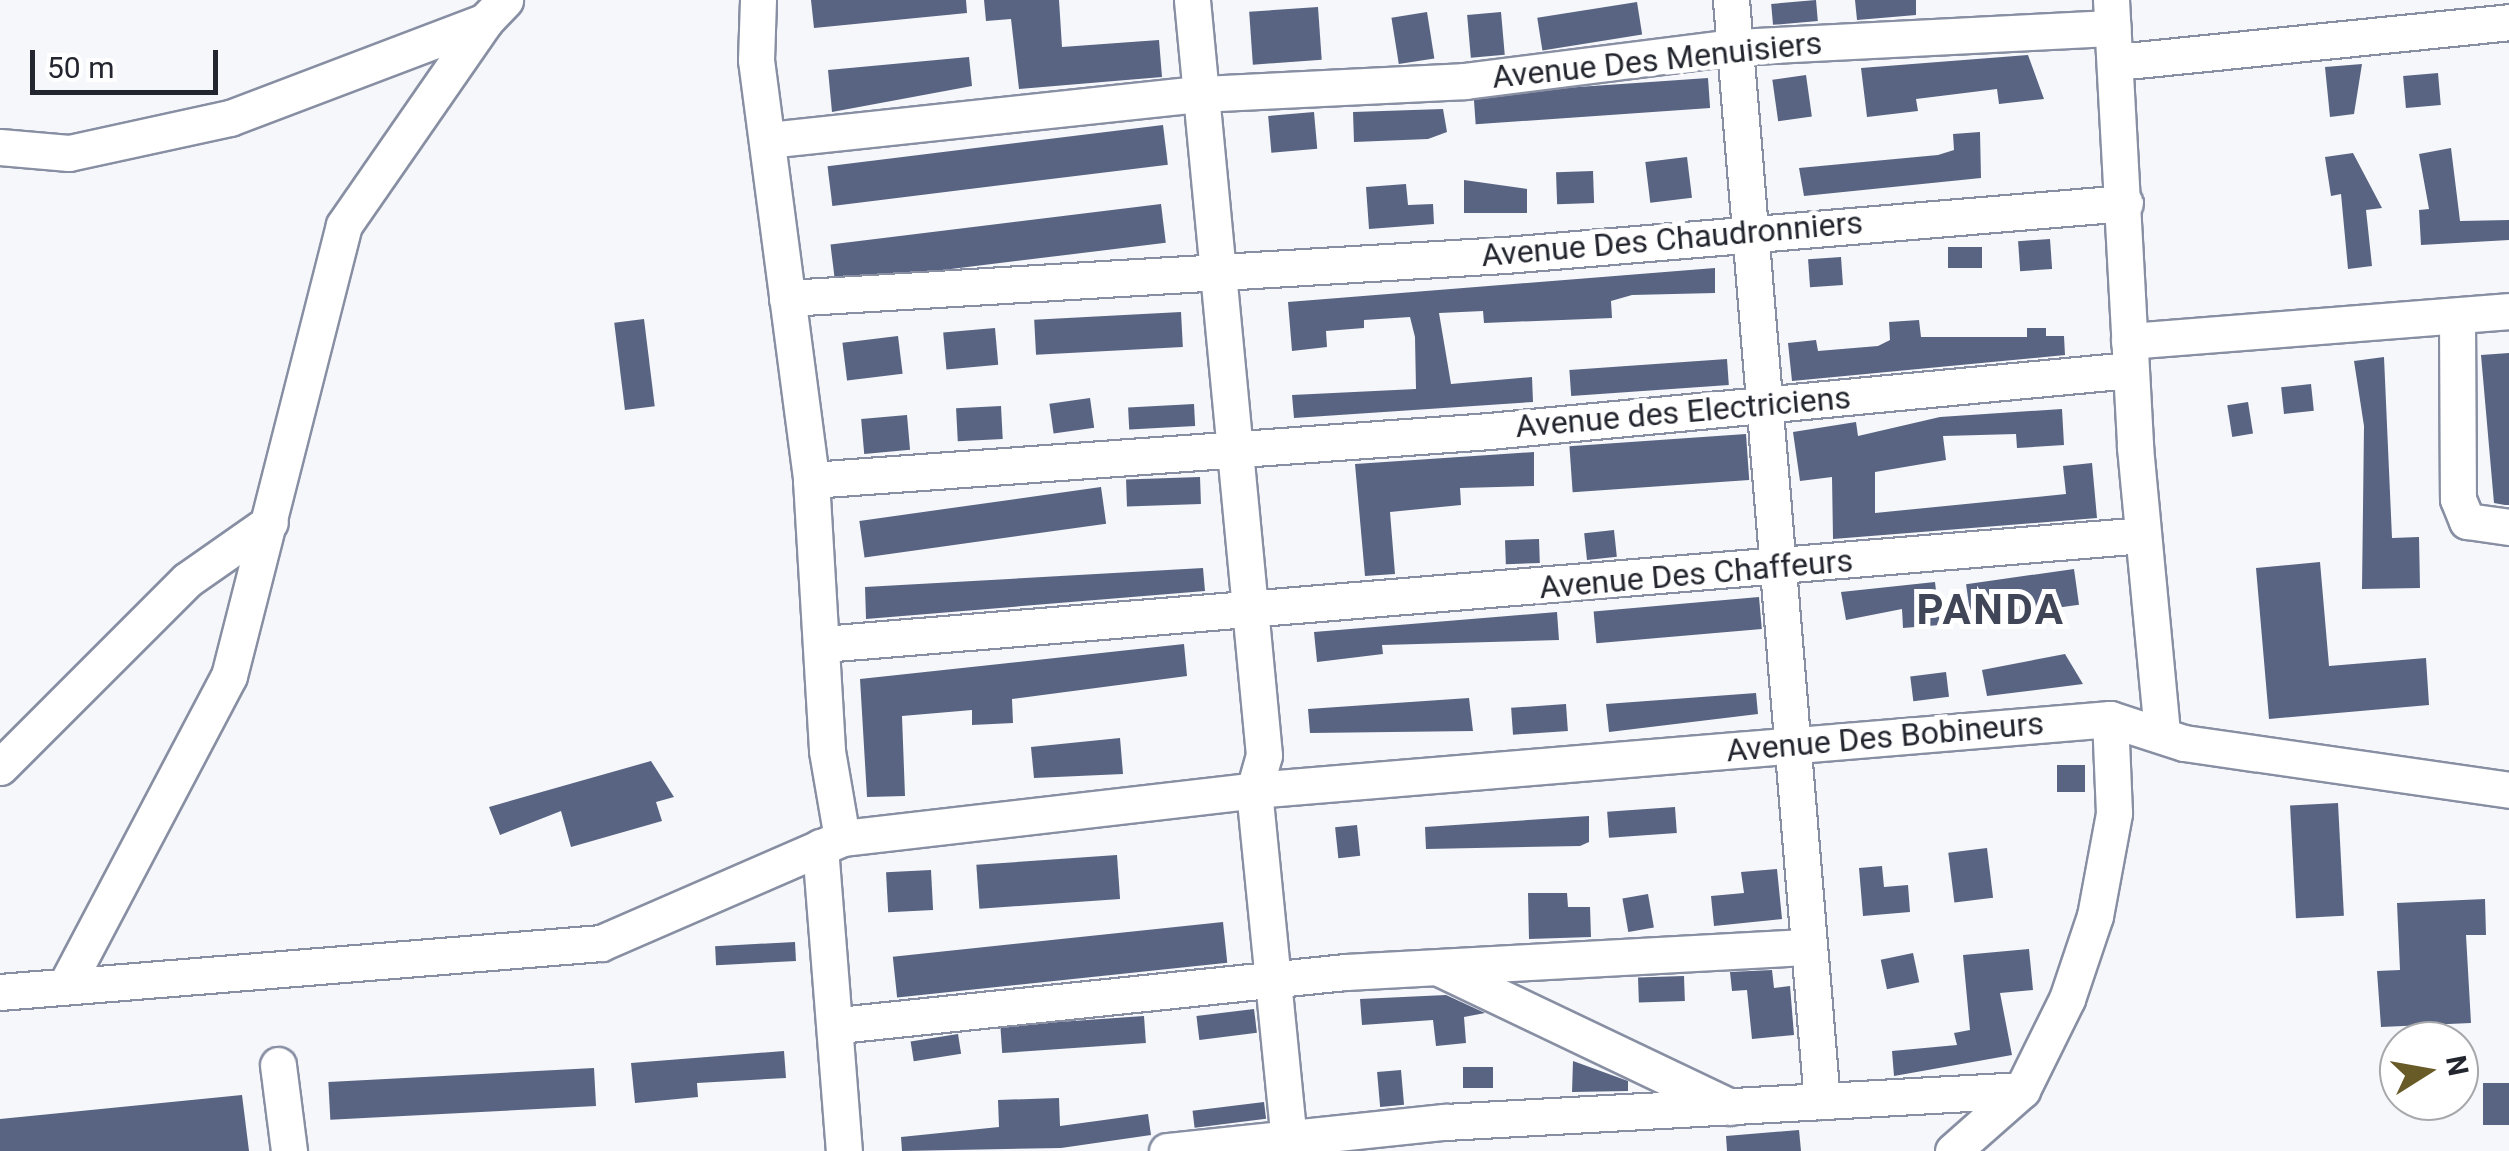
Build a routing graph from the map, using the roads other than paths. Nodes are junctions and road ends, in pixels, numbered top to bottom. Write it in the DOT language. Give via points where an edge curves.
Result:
graph roads {
  1 [pos="758,0"];
  2 [pos="1192,0"];
  3 [pos="1731,0"];
  4 [pos="495,10"];
  5 [pos="2509,22"];
  6 [pos="2114,30"];
  7 [pos="1736,46"];
  8 [pos="1200,94"];
  9 [pos="768,140"];
  10 [pos="0,147"];
  11 [pos="2125,203"];
  12 [pos="1755,228"];
  13 [pos="1218,274"];
  14 [pos="787,298"];
  15 [pos="2509,311"];
  16 [pos="2457,316"];
  17 [pos="2130,355"];
  18 [pos="1768,404"];
  19 [pos="1236,448"];
  20 [pos="811,480"];
  21 [pos="270,522"];
  22 [pos="2509,527"];
  23 [pos="2143,536"];
  24 [pos="1783,566"];
  25 [pos="1249,616"];
  26 [pos="822,644"];
  27 [pos="2110,719"];
  28 [pos="2162,733"];
  29 [pos="1796,745"];
  30 [pos="0,766"];
  31 [pos="1254,790"];
  32 [pos="2509,790"];
  33 [pos="831,843"];
  34 [pos="1806,947"];
  35 [pos="1435,966"];
  36 [pos="1272,980"];
  37 [pos="66,985"];
  38 [pos="0,992"];
  39 [pos="839,1025"];
  40 [pos="278,1066"];
  41 [pos="2022,1090"];
  42 [pos="1822,1102"];
  43 [pos="1736,1109"];
  44 [pos="1289,1144"];
  45 [pos="289,1151"];
  46 [pos="844,1151"];
  47 [pos="1168,1151"];
  48 [pos="1953,1151"];
  1 -- 9 [label="street"];
  2 -- 8 [label="street"];
  3 -- 7 [label="street"];
  4 -- 10 [label="street" via="230,118 69,153"];
  4 -- 21 [label="street" via="344,226 304,357"];
  5 -- 6 [label="street, Avenue Des Menuisiers"];
  6 -- 7 [label="street, Avenue Des Menuisiers"];
  6 -- 11 [label="street"];
  7 -- 8 [label="street, Avenue Des Menuisiers" via="1465,80"];
  7 -- 12 [label="street"];
  8 -- 9 [label="street, Avenue Des Menuisiers"];
  8 -- 13 [label="street"];
  9 -- 14 [label="street"];
  11 -- 12 [label="street, Avenue Des Chaudronniers"];
  11 -- 17 [label="street"];
  12 -- 13 [label="street, Avenue Des Chaudronniers"];
  12 -- 18 [label="street"];
  13 -- 14 [label="street, Avenue Des Chaudronniers"];
  13 -- 19 [label="street"];
  14 -- 20 [label="street"];
  15 -- 16 [label="street, Avenue des Electriciens"];
  16 -- 17 [label="street, Avenue des Electriciens"];
  16 -- 22 [label="street" via="2458,498 2467,521"];
  17 -- 18 [label="street, Avenue des Electriciens"];
  17 -- 23 [label="street"];
  18 -- 19 [label="street, Avenue des Electriciens"];
  18 -- 24 [label="street"];
  19 -- 20 [label="street, Avenue des Electriciens"];
  19 -- 25 [label="street"];
  20 -- 26 [label="street"];
  21 -- 30 [label="street" via="186,580"];
  21 -- 37 [label="street" via="230,676"];
  23 -- 24 [label="street, Avenue Des Chaffeurs"];
  23 -- 28 [label="street"];
  24 -- 25 [label="street, Avenue Des Chaffeurs"];
  24 -- 29 [label="street"];
  25 -- 26 [label="street, Avenue Des Chaffeurs"];
  25 -- 31 [label="street" via="1264,755"];
  26 -- 33 [label="street"];
  27 -- 28 [label="street, Avenue Des Bobineurs"];
  27 -- 29 [label="street, Avenue Des Bobineurs"];
  27 -- 41 [label="street" via="2114,813 2095,916"];
  28 -- 32 [label="street, Avenue Des Bobineurs"];
  29 -- 31 [label="street, Avenue Des Bobineurs"];
  29 -- 34 [label="street"];
  31 -- 33 [label="street, Avenue Des Bobineurs"];
  31 -- 36 [label="street"];
  33 -- 37 [label="street, Avenue Des Bobineurs" via="602,942"];
  33 -- 39 [label="street"];
  34 -- 35 [label="street"];
  34 -- 42 [label="street"];
  35 -- 36 [label="street"];
  35 -- 43 [label="street"];
  36 -- 39 [label="street"];
  36 -- 44 [label="street"];
  37 -- 38 [label="street, Avenue Des Bobineurs"];
  39 -- 46 [label="street"];
  40 -- 45 [label="street"];
  41 -- 42 [label="street"];
  41 -- 48 [label="street"];
  42 -- 43 [label="street"];
  43 -- 44 [label="street"];
  44 -- 47 [label="street"];
}
